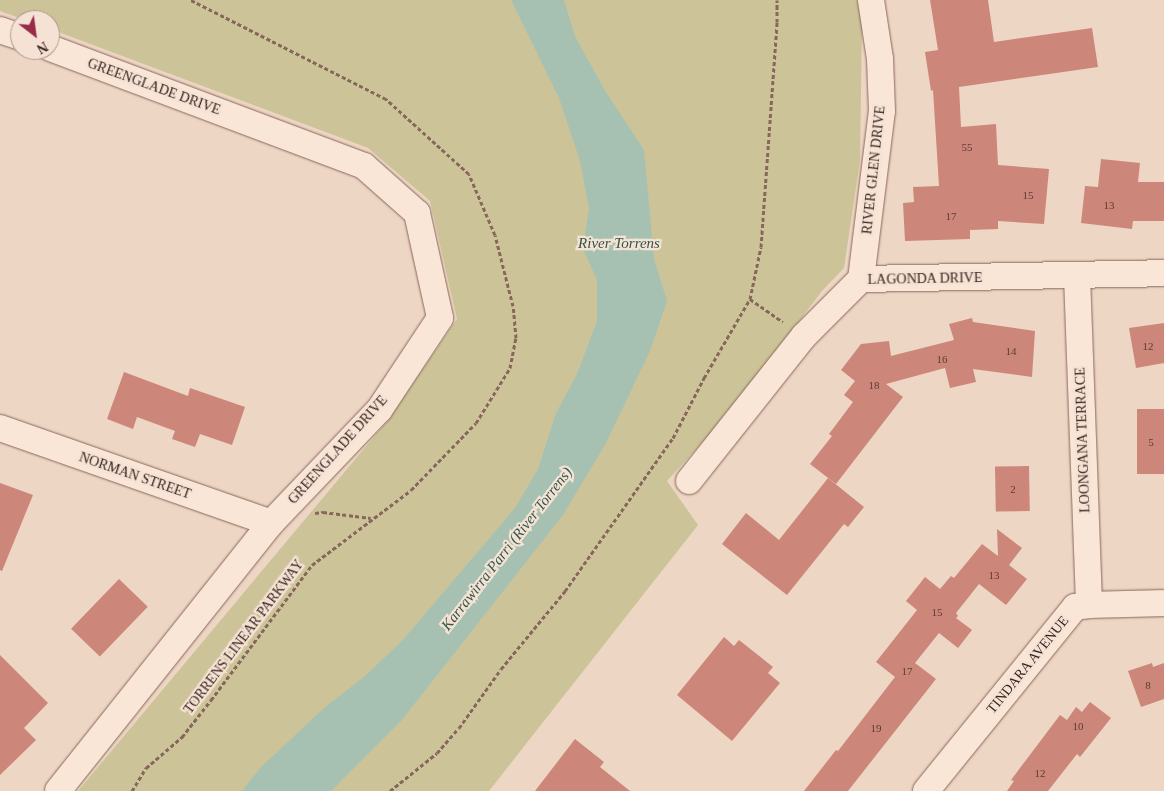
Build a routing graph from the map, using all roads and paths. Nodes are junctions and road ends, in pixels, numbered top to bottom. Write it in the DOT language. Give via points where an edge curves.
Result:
graph roads {
  1 [pos="191,0"];
  2 [pos="777,0"];
  3 [pos="871,0"];
  4 [pos="60,52"];
  5 [pos="1164,272"];
  6 [pos="1077,276"];
  7 [pos="861,279"];
  8 [pos="750,299"];
  9 [pos="804,336"];
  10 [pos="0,428"];
  11 [pos="690,480"];
  12 [pos="371,518"];
  13 [pos="271,523"];
  14 [pos="1164,603"];
  15 [pos="1089,605"];
  16 [pos="58,791"];
  17 [pos="132,791"];
  18 [pos="390,791"];
  19 [pos="926,791"];
  1 -- 12 [label="path, TORRENS LINEAR PARKWAY" via="386,100 469,174 494,235 513,306 516,338 510,368 476,423 410,490"];
  2 -- 8 [label="path" via="761,247"];
  3 -- 7 [label="street, RIVER GLEN DRIVE" via="880,59 882,111"];
  4 -- 13 [label="street, GREENGLADE DRIVE" via="364,166 417,213 440,318 379,410"];
  5 -- 6 [label="street, LAGONDA DRIVE"];
  6 -- 7 [label="street, LAGONDA DRIVE"];
  6 -- 15 [label="street, LOONGANA TERRACE"];
  7 -- 9 [label="street, LAGONDA DRIVE"];
  8 -- 9 [label="path"];
  8 -- 18 [label="path" via="673,438 565,591 501,669 459,728 437,752"];
  9 -- 11 [label="street, LAGONDA DRIVE"];
  10 -- 13 [label="street, NORMAN STREET"];
  12 -- 13 [label="path" via="323,512"];
  12 -- 17 [label="path, TORRENS LINEAR PARKWAY" via="312,565 211,700 182,736 146,768"];
  13 -- 16 [label="street, GREENGLADE DRIVE"];
  14 -- 15 [label="street, TINDARA AVENUE"];
  15 -- 19 [label="street, TINDARA AVENUE" via="1075,607"];
}
